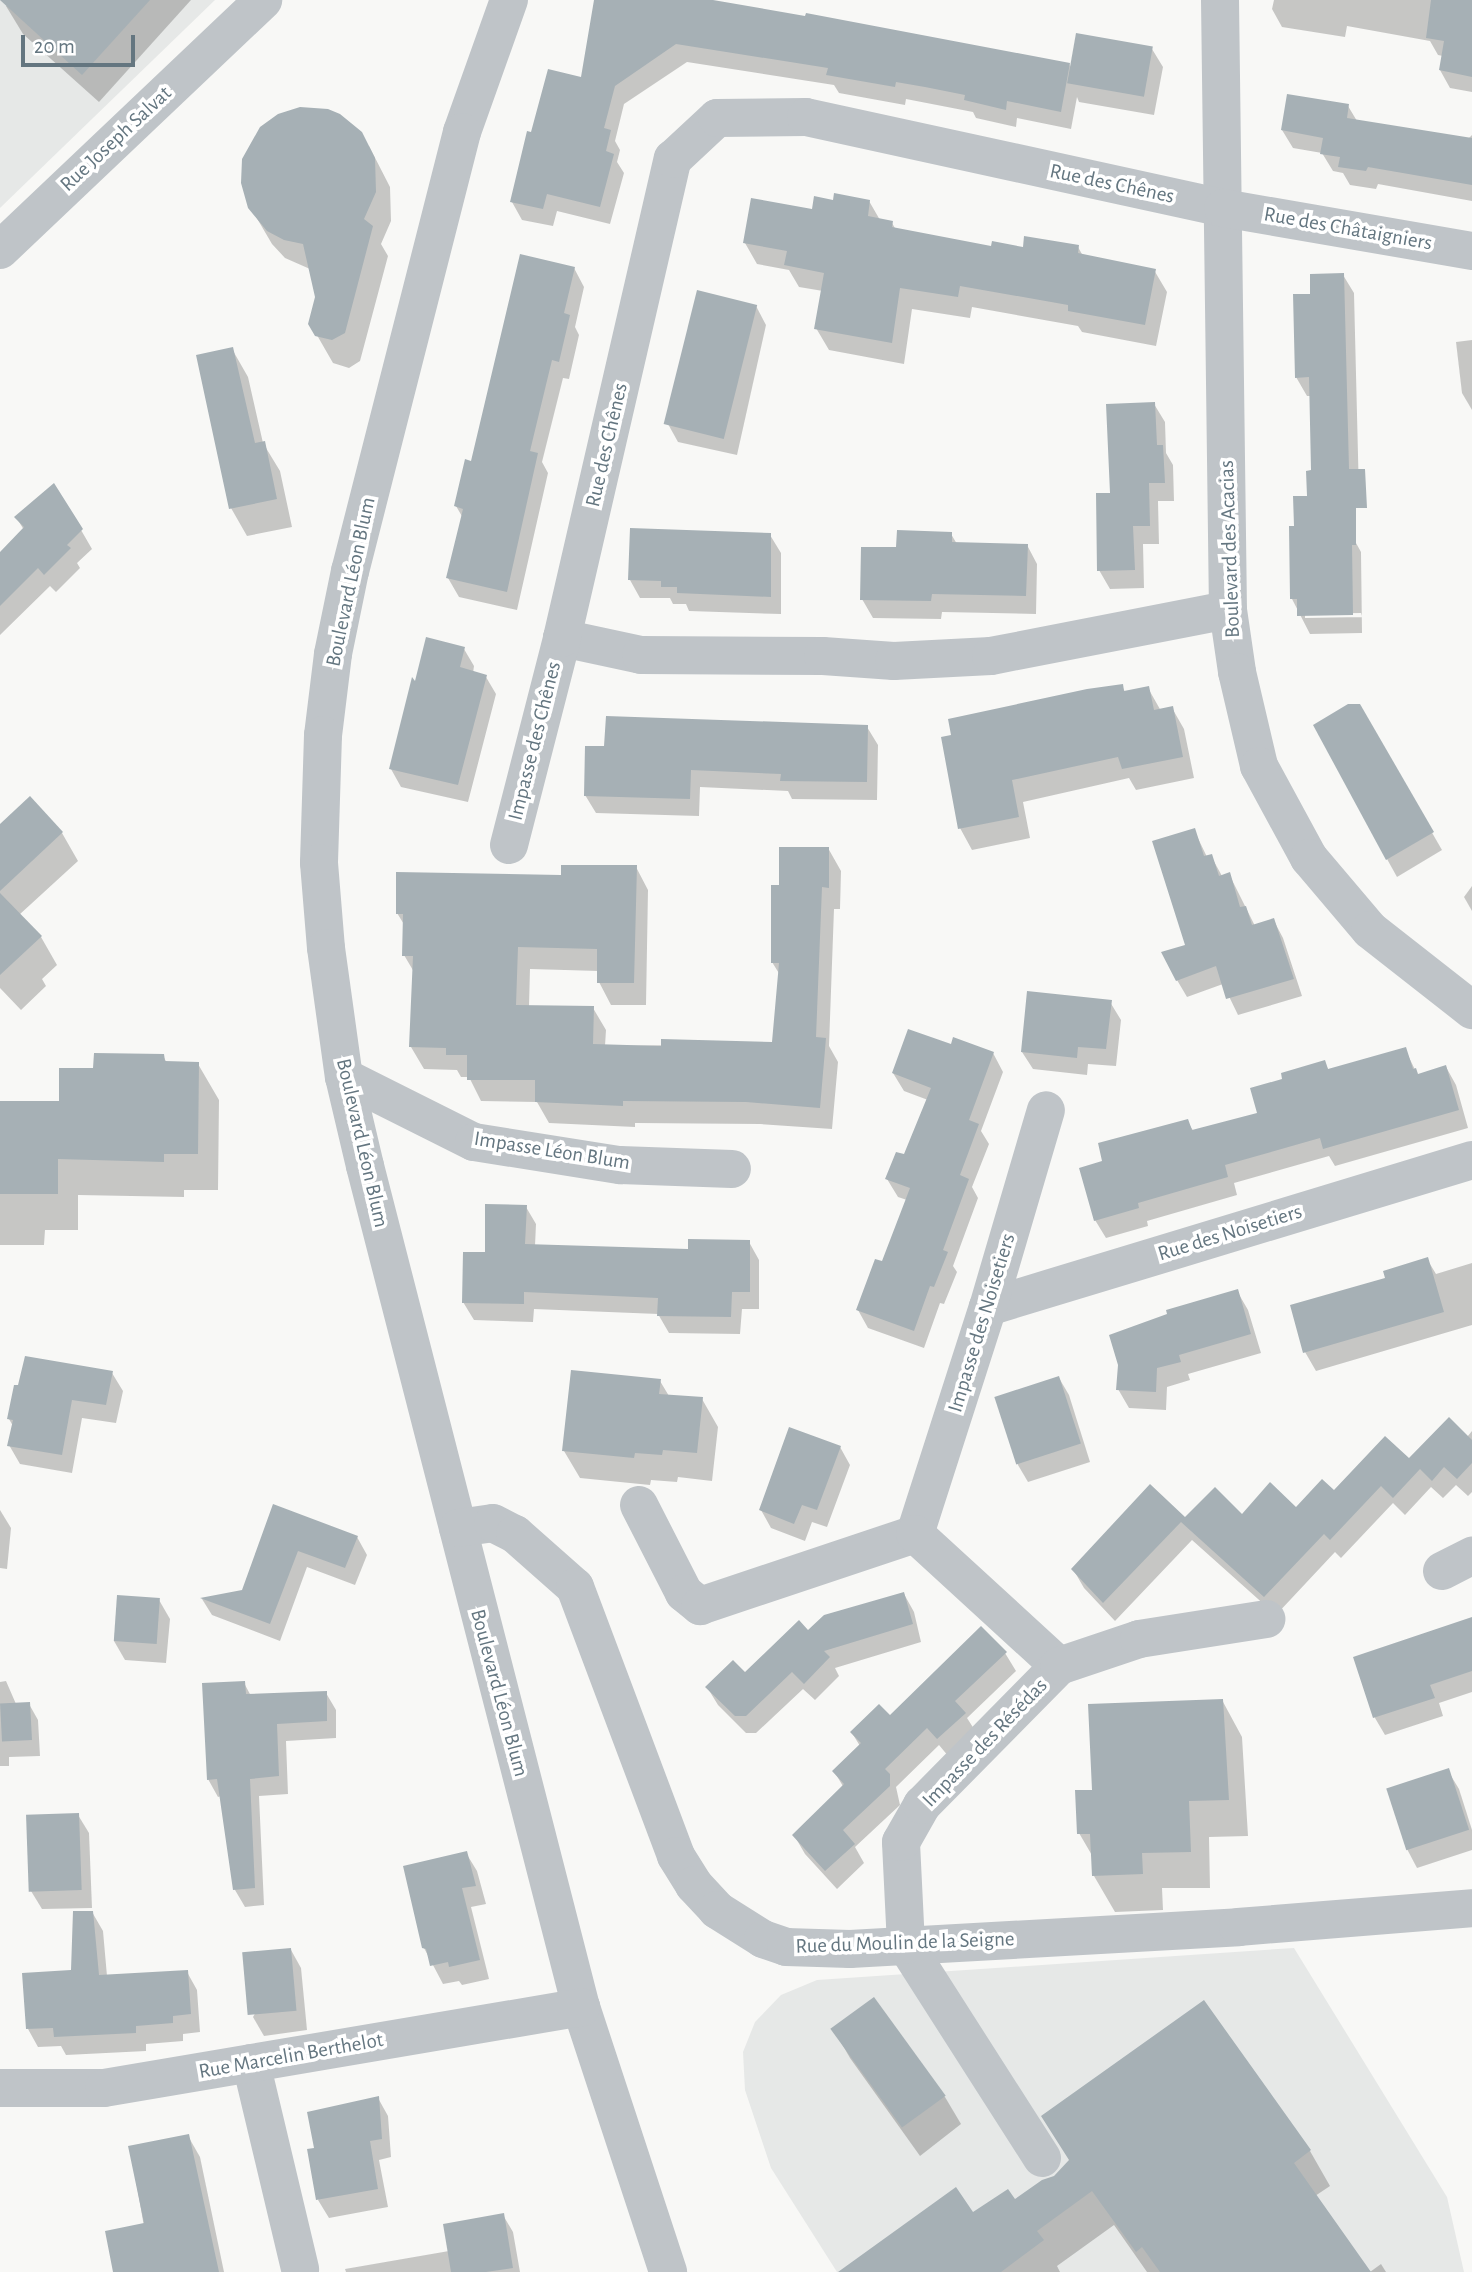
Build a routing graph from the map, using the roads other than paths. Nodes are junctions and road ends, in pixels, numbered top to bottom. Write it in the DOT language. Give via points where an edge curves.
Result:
graph roads {
  1 [pos="263,0"];
  2 [pos="509,0"];
  3 [pos="1220,0"];
  4 [pos="1223,208"];
  5 [pos="0,250"];
  6 [pos="1472,251"];
  7 [pos="1228,610"];
  8 [pos="562,638"];
  9 [pos="509,845"];
  10 [pos="1472,1010"];
  11 [pos="344,1077"];
  12 [pos="1046,1110"];
  13 [pos="1472,1160"];
  14 [pos="732,1169"];
  15 [pos="988,1307"];
  16 [pos="639,1505"];
  17 [pos="458,1528"];
  18 [pos="915,1534"];
  19 [pos="1266,1619"];
  20 [pos="1059,1666"];
  21 [pos="1472,1908"];
  22 [pos="906,1945"];
  23 [pos="581,2007"];
  24 [pos="251,2063"];
  25 [pos="0,2088"];
  26 [pos="1042,2158"];
  27 [pos="300,2269"];
  28 [pos="668,2272"];
  1 -- 5 [label="street, Rue Joseph Salvat"];
  2 -- 11 [label="street, Boulevard Léon Blum" via="462,132 350,571 334,654 323,735 319,863"];
  3 -- 4 [label="street, Boulevard des Acacias"];
  4 -- 6 [label="street, Rue des Châtaigniers"];
  4 -- 7 [label="street, Boulevard des Acacias"];
  4 -- 8 [label="street, Rue des Chênes" via="806,117 717,118 673,159"];
  7 -- 8 [label="street" via="991,656 894,661 641,655"];
  7 -- 10 [label="street, Boulevard des Acacias" via="1259,766 1309,858 1370,930"];
  8 -- 9 [label="street, Impasse des Chênes"];
  11 -- 14 [label="street, Impasse Léon Blum" via="474,1142 620,1165"];
  11 -- 17 [label="street, Boulevard Léon Blum"];
  12 -- 15 [label="street, Impasse des Noisetiers"];
  13 -- 15 [label="street, Rue des Noisetiers"];
  15 -- 18 [label="street, Impasse des Noisetiers"];
  16 -- 18 [label="street" via="684,1593 700,1606"];
  17 -- 22 [label="street, Rue du Moulin de la Seigne" via="493,1522 515,1534 575,1587 676,1856 716,1910 762,1940 786,1947"];
  17 -- 23 [label="street, Boulevard Léon Blum"];
  18 -- 20 [label="street"];
  19 -- 20 [label="street, Impasse des Résédas" via="1139,1640"];
  20 -- 22 [label="street, Impasse des Résédas" via="922,1805 901,1842"];
  21 -- 22 [label="street, Rue du Moulin de la Seigne" via="1238,1927"];
  22 -- 26 [label="street"];
  23 -- 24 [label="street, Rue Marcelin Berthelot"];
  23 -- 28 [label="street, Boulevard Léon Blum"];
  24 -- 25 [label="street, Rue Marcelin Berthelot" via="104,2088"];
  24 -- 27 [label="street"];
}
